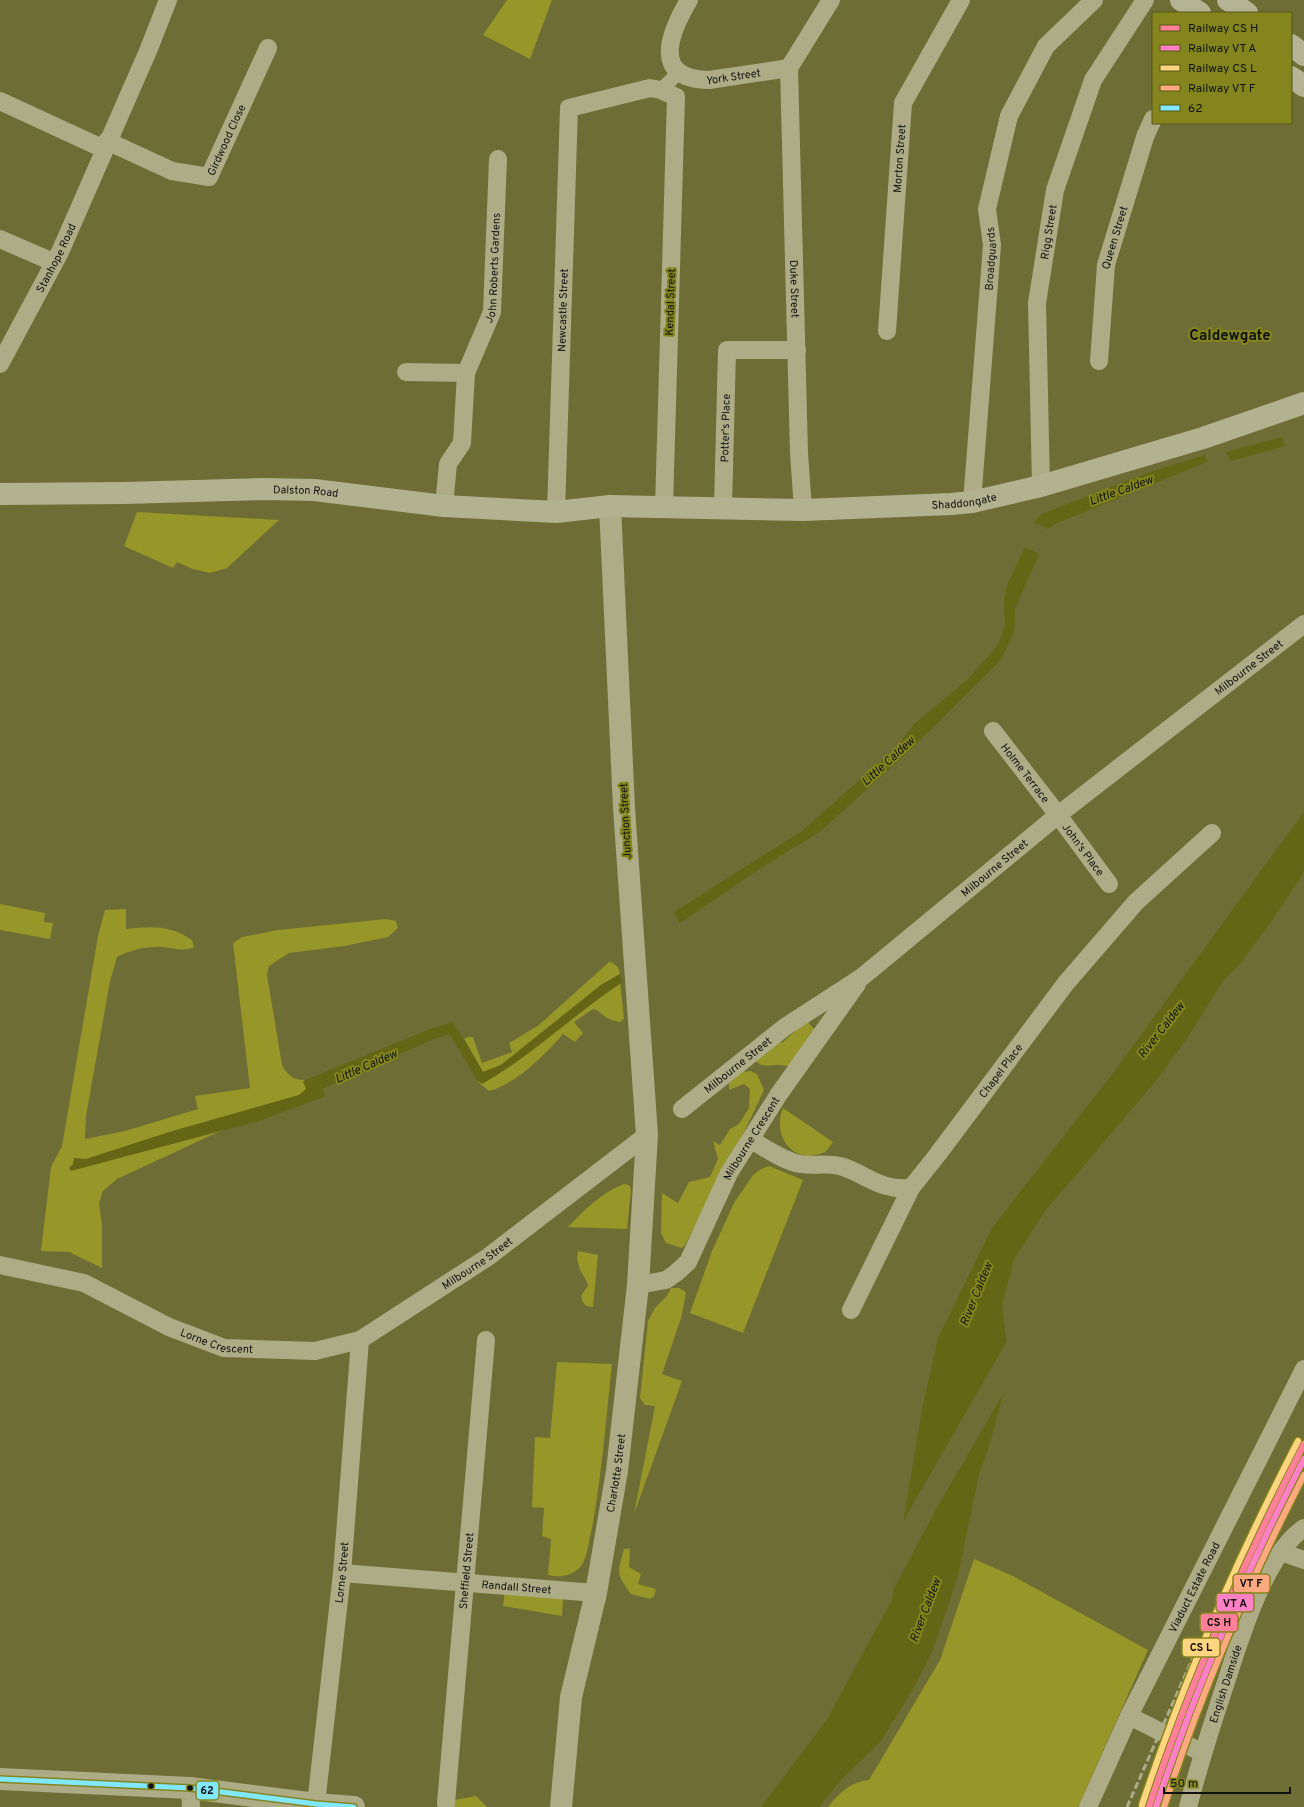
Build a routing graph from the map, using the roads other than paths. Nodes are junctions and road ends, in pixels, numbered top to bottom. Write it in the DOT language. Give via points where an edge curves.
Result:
graph roads {
  1 [pos="168,0"];
  2 [pos="689,0"];
  3 [pos="831,0"];
  4 [pos="961,0"];
  5 [pos="1094,0"];
  6 [pos="1145,0"];
  7 [pos="1181,0"];
  8 [pos="1228,0"];
  9 [pos="1198,12"];
  10 [pos="1245,12"];
  11 [pos="1292,46"];
  12 [pos="268,48"];
  13 [pos="1304,55"];
  14 [pos="789,68"];
  15 [pos="678,73"];
  16 [pos="1292,78"];
  17 [pos="1304,86"];
  18 [pos="669,93"];
  19 [pos="0,101"];
  20 [pos="1152,121"];
  21 [pos="106,145"];
  22 [pos="498,159"];
  23 [pos="0,239"];
  24 [pos="53,262"];
  25 [pos="887,331"];
  26 [pos="796,350"];
  27 [pos="1099,361"];
  28 [pos="0,364"];
  29 [pos="406,372"];
  30 [pos="466,373"];
  31 [pos="1304,403"];
  32 [pos="1041,486"];
  33 [pos="0,494"];
  34 [pos="972,502"];
  35 [pos="444,506"];
  36 [pos="610,506"];
  37 [pos="664,507"];
  38 [pos="723,507"];
  39 [pos="803,510"];
  40 [pos="556,512"];
  41 [pos="1304,624"];
  42 [pos="993,731"];
  43 [pos="1058,815"];
  44 [pos="1212,833"];
  45 [pos="1109,884"];
  46 [pos="862,977"];
  47 [pos="682,1108"];
  48 [pos="647,1135"];
  49 [pos="751,1140"];
  50 [pos="911,1188"];
  51 [pos="0,1264"];
  52 [pos="638,1285"];
  53 [pos="851,1310"];
  54 [pos="360,1340"];
  55 [pos="486,1340"];
  56 [pos="1304,1369"];
  57 [pos="1304,1528"];
  58 [pos="1281,1552"];
  59 [pos="1304,1560"];
  60 [pos="342,1573"];
  61 [pos="466,1582"];
  62 [pos="596,1593"];
  63 [pos="1129,1716"];
  64 [pos="1203,1753"];
  65 [pos="0,1779"];
  66 [pos="190,1797"];
  67 [pos="446,1802"];
  68 [pos="316,1804"];
  69 [pos="354,1807"];
  70 [pos="561,1807"];
  71 [pos="1088,1807"];
  72 [pos="1188,1807"];
  1 -- 21 [label="street, Stanhope Road"];
  2 -- 15 [label="street" via="669,43 672,66"];
  3 -- 14 [label="street"];
  4 -- 25 [label="street, Morton Street" via="903,103"];
  5 -- 34 [label="street, Broadguards" via="1046,46 1009,116 987,209 992,245"];
  6 -- 32 [label="street, Rigg Street" via="1093,80 1055,190 1037,303"];
  7 -- 9 [label="main road"];
  8 -- 10 [label="main road"];
  11 -- 13 [label="main road"];
  12 -- 21 [label="street, Girdwood Close" via="209,177 172,171"];
  14 -- 15 [label="street, York Street" via="709,80 696,80"];
  14 -- 26 [label="street, Duke Street"];
  15 -- 18 [label="street"];
  16 -- 17 [label="main road"];
  18 -- 37 [label="street, Kendal Street"];
  18 -- 40 [label="street, Newcastle Street" via="650,88 569,108"];
  19 -- 21 [label="street"];
  20 -- 27 [label="street, Queen Street" via="1106,265"];
  21 -- 24 [label="street, Stanhope Road" via="60,252"];
  22 -- 30 [label="street, John Roberts Gardens" via="492,312"];
  23 -- 24 [label="street"];
  24 -- 28 [label="street, Stanhope Road"];
  26 -- 38 [label="street, Potter's Place" via="727,350"];
  26 -- 39 [label="street, Duke Street"];
  29 -- 30 [label="street"];
  30 -- 35 [label="street, John Roberts Gardens" via="462,443 448,464"];
  31 -- 32 [label="main road, Shaddongate" via="1203,438"];
  32 -- 34 [label="main road, Shaddongate"];
  33 -- 35 [label="main road, Dalston Road" via="314,490"];
  34 -- 39 [label="main road, Shaddongate"];
  35 -- 40 [label="main road, Dalston Road"];
  36 -- 37 [label="main road, Shaddongate"];
  36 -- 40 [label="main road, Dalston Road"];
  36 -- 48 [label="street, Junction Street" via="624,808"];
  37 -- 38 [label="main road, Shaddongate"];
  38 -- 39 [label="main road, Shaddongate"];
  41 -- 43 [label="street, Milbourne Street"];
  42 -- 43 [label="street, Holme Terrace"];
  43 -- 45 [label="street, John's Place"];
  43 -- 46 [label="street, Milbourne Street"];
  44 -- 50 [label="street, Chapel Place" via="1136,902 1066,983"];
  46 -- 47 [label="street, Milbourne Street" via="785,1026"];
  46 -- 49 [label="street, Milbourne Crescent" via="779,1094"];
  48 -- 52 [label="street, Charlotte Street"];
  48 -- 54 [label="street, Milbourne Street" via="488,1257"];
  49 -- 50 [label="street" via="794,1162 840,1166 884,1186"];
  49 -- 52 [label="street, Milbourne Crescent" via="729,1172 688,1262 666,1280"];
  50 -- 53 [label="street, Chapel Place"];
  51 -- 54 [label="street, Lorne Crescent" via="84,1283 169,1327 224,1348 315,1351"];
  52 -- 62 [label="street, Charlotte Street" via="618,1471"];
  54 -- 60 [label="street, Lorne Street"];
  55 -- 61 [label="street, Sheffield Street"];
  56 -- 63 [label="street, Viaduct Estate Road"];
  57 -- 58 [label="street, English Damside" via="1297,1532"];
  58 -- 59 [label="street"];
  58 -- 64 [label="street, English Damside" via="1246,1620"];
  60 -- 61 [label="street, Randall Street"];
  60 -- 68 [label="street, Lorne Street"];
  61 -- 62 [label="street, Randall Street"];
  61 -- 67 [label="street, Sheffield Street"];
  62 -- 70 [label="street, Charlotte Street" via="571,1697"];
  63 -- 64 [label="street"];
  63 -- 71 [label="street, Viaduct Estate Road"];
  64 -- 72 [label="street, English Damside"];
  65 -- 66 [label="street"];
  66 -- 68 [label="street"];
  68 -- 69 [label="street"];
}
